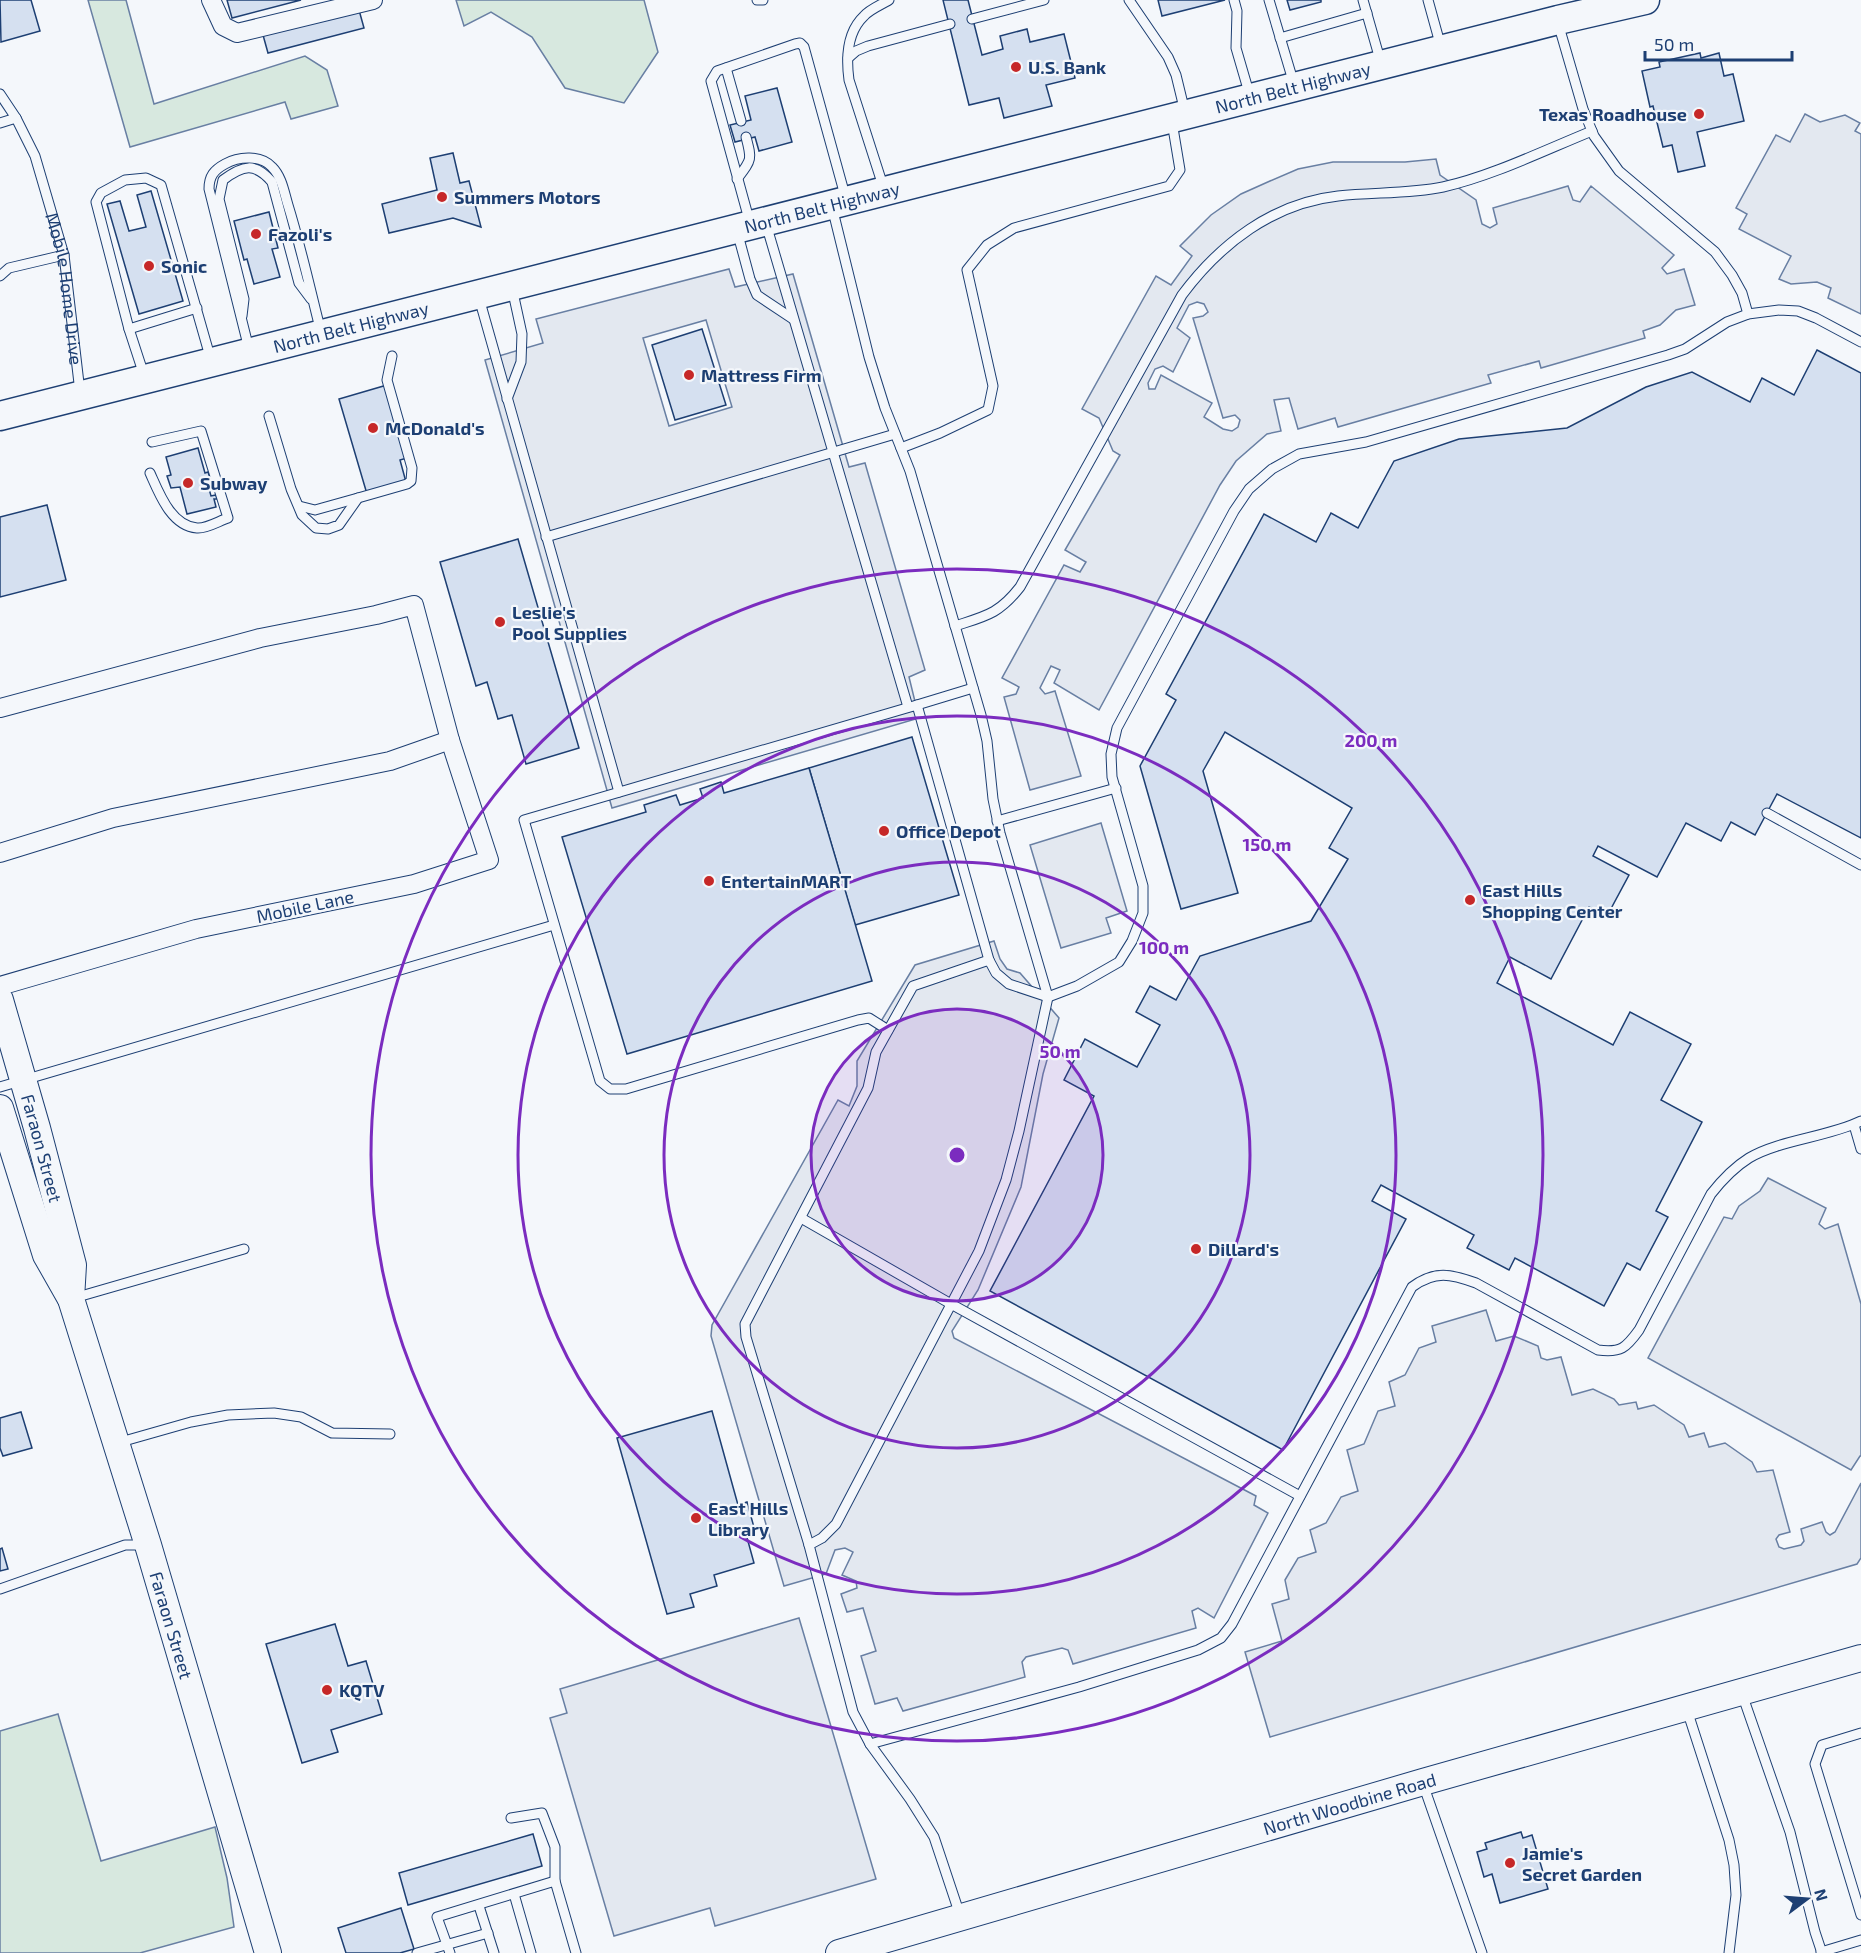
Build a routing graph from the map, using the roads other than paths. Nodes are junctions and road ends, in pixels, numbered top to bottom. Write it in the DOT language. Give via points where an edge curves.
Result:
graph roads {
  1 [pos="212,0"];
  2 [pos="373,0"];
  3 [pos="758,0"];
  4 [pos="763,0"];
  5 [pos="889,0"];
  6 [pos="1044,0"];
  7 [pos="1129,0"];
  8 [pos="1234,0"];
  9 [pos="1269,0"];
  10 [pos="1363,0"];
  11 [pos="1428,0"];
  12 [pos="1645,0"];
  13 [pos="1010,4"];
  14 [pos="1366,13"];
  15 [pos="972,19"];
  16 [pos="1558,20"];
  17 [pos="950,24"];
  18 [pos="1280,38"];
  19 [pos="1442,50"];
  20 [pos="848,58"];
  21 [pos="1382,65"];
  22 [pos="726,68"];
  23 [pos="1295,87"];
  24 [pos="0,94"];
  25 [pos="1250,98"];
  26 [pos="1178,116"];
  27 [pos="16,118"];
  28 [pos="741,122"];
  29 [pos="0,123"];
  30 [pos="1592,131"];
  31 [pos="746,137"];
  32 [pos="738,179"];
  33 [pos="885,191"];
  34 [pos="839,203"];
  35 [pos="751,225"];
  36 [pos="64,255"];
  37 [pos="0,276"];
  38 [pos="512,286"];
  39 [pos="478,294"];
  40 [pos="314,304"];
  41 [pos="197,308"];
  42 [pos="1748,314"];
  43 [pos="793,319"];
  44 [pos="241,321"];
  45 [pos="129,329"];
  46 [pos="321,334"];
  47 [pos="1861,342"];
  48 [pos="249,352"];
  49 [pos="392,356"];
  50 [pos="212,362"];
  51 [pos="146,379"];
  52 [pos="81,395"];
  53 [pos="507,399"];
  54 [pos="0,416"];
  55 [pos="269,416"];
  56 [pos="895,434"];
  57 [pos="152,442"];
  58 [pos="901,448"];
  59 [pos="833,453"];
  60 [pos="150,473"];
  61 [pos="358,498"];
  62 [pos="299,506"];
  63 [pos="546,537"];
  64 [pos="955,626"];
  65 [pos="973,688"];
  66 [pos="912,706"];
  67 [pos="0,708"];
  68 [pos="450,740"];
  69 [pos="1116,788"];
  70 [pos="619,792"];
  71 [pos="1767,813"];
  72 [pos="997,821"];
  73 [pos="0,853"];
  74 [pos="1861,865"];
  75 [pos="554,925"];
  76 [pos="989,960"];
  77 [pos="0,986"];
  78 [pos="1048,997"];
  79 [pos="0,1000"];
  80 [pos="888,1030"];
  81 [pos="11,1083"];
  82 [pos="0,1108"];
  83 [pos="1858,1123"];
  84 [pos="1861,1149"];
  85 [pos="801,1218"];
  86 [pos="244,1250"];
  87 [pos="71,1299"];
  88 [pos="951,1304"];
  89 [pos="390,1434"];
  90 [pos="117,1443"];
  91 [pos="1300,1496"];
  92 [pos="148,1545"];
  93 [pos="808,1545"];
  94 [pos="0,1589"];
  95 [pos="1861,1658"];
  96 [pos="1741,1692"];
  97 [pos="1686,1708"];
  98 [pos="1861,1733"];
  99 [pos="870,1744"];
  100 [pos="1422,1782"];
  101 [pos="511,1818"];
  102 [pos="555,1881"];
  103 [pos="1857,1889"];
  104 [pos="514,1894"];
  105 [pos="479,1906"];
  106 [pos="1861,1915"];
  107 [pos="961,1917"];
  108 [pos="488,1933"];
  109 [pos="1861,1940"];
  110 [pos="449,1948"];
  111 [pos="421,1952"];
  112 [pos="1822,1952"];
  113 [pos="268,1953"];
  114 [pos="494,1953"];
  115 [pos="531,1953"];
  116 [pos="576,1953"];
  117 [pos="839,1953"];
  118 [pos="1482,1953"];
  119 [pos="1729,1953"];
  1 -- 2 [label="street" via="223,27 237,33"];
  3 -- 4 [label="lane"];
  5 -- 20 [label="lane" via="864,15 851,35"];
  6 -- 13 [label="lane"];
  7 -- 26 [label="lane" via="1176,75"];
  8 -- 25 [label="lane" via="1236,48"];
  9 -- 18 [label="lane"];
  10 -- 14 [label="lane"];
  11 -- 19 [label="lane"];
  12 -- 16 [label="main road, North Belt Highway"];
  13 -- 15 [label="lane"];
  14 -- 18 [label="lane"];
  14 -- 21 [label="lane"];
  16 -- 19 [label="main road, North Belt Highway"];
  16 -- 30 [label="lane"];
  17 -- 20 [label="lane" via="868,46"];
  18 -- 23 [label="lane"];
  19 -- 21 [label="main road, North Belt Highway"];
  20 -- 33 [label="lane" via="849,80"];
  21 -- 23 [label="main road, North Belt Highway"];
  22 -- 28 [label="lane"];
  22 -- 32 [label="lane" via="714,74 711,81"];
  22 -- 34 [label="lane" via="795,44 804,47"];
  23 -- 25 [label="main road, North Belt Highway"];
  24 -- 27 [label="lane, Mobile Home Drive"];
  25 -- 26 [label="main road, North Belt Highway"];
  26 -- 33 [label="main road, North Belt Highway"];
  26 -- 58 [label="lane" via="1180,170 1169,186 1014,228 987,245 967,270 993,386 988,410"];
  27 -- 29 [label="lane"];
  27 -- 36 [label="lane, Mobile Home Drive" via="36,156"];
  30 -- 42 [label="lane" via="1619,171 1714,252 1742,293"];
  30 -- 64 [label="lane" via="1461,182 1312,200 1275,213 1216,255 1182,295 1020,587 1007,604 993,613"];
  31 -- 32 [label="lane" via="751,157"];
  32 -- 35 [label="lane"];
  33 -- 34 [label="main road, North Belt Highway"];
  34 -- 35 [label="main road, North Belt Highway"];
  34 -- 56 [label="lane" via="869,357"];
  35 -- 38 [label="main road, North Belt Highway"];
  35 -- 43 [label="lane"];
  35 -- 43 [label="lane" via="750,279 757,294"];
  36 -- 37 [label="lane" via="9,268"];
  36 -- 52 [label="lane, Mobile Home Drive"];
  38 -- 39 [label="main road, North Belt Highway"];
  38 -- 53 [label="lane" via="522,334 521,362"];
  39 -- 46 [label="main road, North Belt Highway"];
  39 -- 53 [label="lane"];
  40 -- 44 [label="lane" via="299,283 272,182 262,171 248,167 223,180 219,199 244,299"];
  40 -- 44 [label="lane" via="280,178 262,159 230,161 216,169 209,179 209,189"];
  40 -- 46 [label="lane"];
  41 -- 45 [label="lane"];
  41 -- 45 [label="lane" via="161,185 146,178 125,180 101,193 96,202"];
  41 -- 50 [label="lane"];
  42 -- 47 [label="lane" via="1798,311"];
  42 -- 69 [label="lane" via="1668,355 1366,442 1299,454 1272,469 1249,489 1234,511 1117,728 1111,754"];
  43 -- 59 [label="lane"];
  44 -- 48 [label="lane"];
  45 -- 51 [label="lane"];
  46 -- 48 [label="main road, North Belt Highway"];
  48 -- 50 [label="main road, North Belt Highway"];
  49 -- 61 [label="lane" via="387,380 412,468 411,481"];
  50 -- 51 [label="main road, North Belt Highway"];
  51 -- 52 [label="main road, North Belt Highway"];
  52 -- 54 [label="main road, North Belt Highway"];
  53 -- 63 [label="lane"];
  55 -- 62 [label="lane"];
  56 -- 58 [label="lane"];
  56 -- 59 [label="lane"];
  57 -- 60 [label="lane" via="201,431 228,518 197,528 180,523"];
  58 -- 64 [label="lane"];
  59 -- 63 [label="lane"];
  59 -- 66 [label="lane"];
  61 -- 62 [label="lane" via="315,510"];
  61 -- 62 [label="lane" via="339,525 328,529 316,528 302,515"];
  63 -- 70 [label="lane"];
  64 -- 65 [label="lane"];
  65 -- 66 [label="lane"];
  65 -- 72 [label="lane" via="987,741"];
  66 -- 70 [label="lane"];
  66 -- 76 [label="lane"];
  67 -- 68 [label="street, Mobile Lane" via="260,638 414,605"];
  68 -- 73 [label="street" via="390,761 113,818"];
  68 -- 77 [label="street, Mobile Lane" via="489,860 414,885 196,929"];
  69 -- 72 [label="lane"];
  69 -- 78 [label="lane" via="1143,886 1143,913 1119,962"];
  70 -- 75 [label="lane" via="524,820"];
  71 -- 74 [label="lane"];
  72 -- 78 [label="lane"];
  75 -- 80 [label="lane" via="600,1081 610,1089 626,1089 858,1020 868,1018"];
  75 -- 81 [label="lane"];
  76 -- 78 [label="lane" via="1009,984"];
  76 -- 80 [label="lane" via="913,987"];
  78 -- 88 [label="lane" via="1006,1180 979,1251"];
  79 -- 81 [label="main road, Faraon Street"];
  80 -- 85 [label="lane" via="876,1052 868,1088"];
  81 -- 87 [label="main road, Faraon Street" via="73,1265"];
  82 -- 87 [label="main road, Faraon Street" via="46,1255"];
  83 -- 84 [label="lane"];
  83 -- 91 [label="lane" via="1768,1150 1727,1174 1711,1194 1639,1330 1628,1345 1614,1352 1598,1350 1476,1283 1457,1276 1423,1279 1412,1287"];
  85 -- 88 [label="lane"];
  85 -- 93 [label="lane" via="745,1324"];
  86 -- 87 [label="lane"];
  87 -- 90 [label="main road, Faraon Street"];
  88 -- 91 [label="lane"];
  88 -- 93 [label="lane" via="836,1524"];
  89 -- 90 [label="lane" via="332,1433 301,1417 274,1413 191,1422"];
  90 -- 92 [label="main road, Faraon Street"];
  91 -- 99 [label="lane" via="1221,1638 1198,1650 1079,1687"];
  92 -- 94 [label="lane" via="125,1545"];
  92 -- 113 [label="main road, Faraon Street"];
  93 -- 99 [label="lane" via="853,1712"];
  95 -- 96 [label="main road, North Woodbine Road"];
  96 -- 97 [label="main road, North Woodbine Road"];
  96 -- 112 [label="lane" via="1790,1832"];
  97 -- 100 [label="main road, North Woodbine Road"];
  97 -- 119 [label="lane" via="1734,1865 1736,1895"];
  98 -- 103 [label="lane" via="1822,1745 1815,1764"];
  99 -- 107 [label="lane" via="934,1837"];
  100 -- 107 [label="main road, North Woodbine Road"];
  100 -- 118 [label="lane"];
  101 -- 102 [label="lane" via="542,1813 555,1847"];
  102 -- 104 [label="lane"];
  102 -- 116 [label="lane"];
  103 -- 106 [label="lane"];
  104 -- 105 [label="lane"];
  104 -- 115 [label="lane"];
  105 -- 108 [label="lane"];
  105 -- 110 [label="lane" via="438,1917"];
  107 -- 117 [label="main road, North Woodbine Road"];
  108 -- 110 [label="lane"];
  108 -- 114 [label="lane"];
  109 -- 112 [label="lane"];
  110 -- 111 [label="lane"];
}
